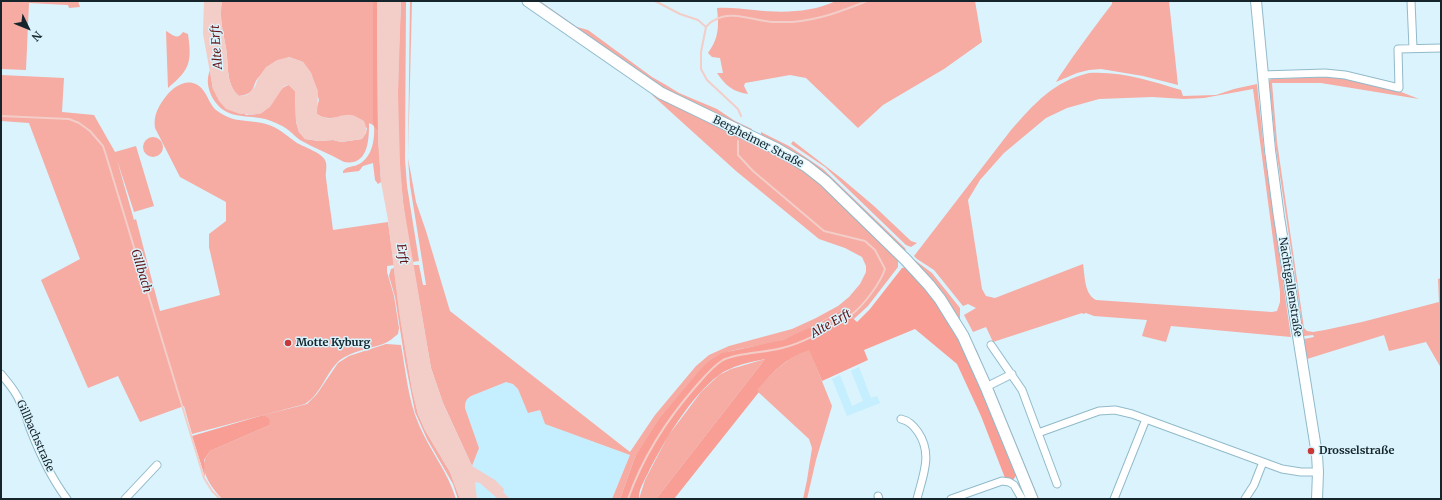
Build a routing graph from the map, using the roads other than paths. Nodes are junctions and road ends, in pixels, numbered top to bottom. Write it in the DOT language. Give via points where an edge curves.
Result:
graph roads {
  1 [pos="528,1"];
  2 [pos="1256,1"];
  3 [pos="1411,1"];
  4 [pos="1413,48"];
  5 [pos="1441,48"];
  6 [pos="1262,75"];
  7 [pos="991,344"];
  8 [pos="1,374"];
  9 [pos="1012,374"];
  10 [pos="986,387"];
  11 [pos="901,419"];
  12 [pos="1146,419"];
  13 [pos="1038,433"];
  14 [pos="1262,462"];
  15 [pos="157,465"];
  16 [pos="1318,472"];
  17 [pos="1057,484"];
  18 [pos="67,499"];
  19 [pos="125,499"];
  20 [pos="917,499"];
  21 [pos="951,499"];
  22 [pos="1022,499"];
  23 [pos="1032,499"];
  24 [pos="1114,499"];
  25 [pos="1245,499"];
  26 [pos="1317,499"];
  1 -- 10 [label="main road, Bergheimer Straße" via="661,93 777,149 821,178 929,285 952,316"];
  2 -- 6 [label="main road, Nachtigallenstraße"];
  3 -- 4 [label="street"];
  4 -- 5 [label="street"];
  4 -- 6 [label="street" via="1398,49 1399,88 1345,75 1325,73"];
  6 -- 16 [label="main road, Nachtigallenstraße" via="1279,217"];
  7 -- 9 [label="street"];
  8 -- 18 [label="street, Gillbachstraße" via="20,401 42,455"];
  9 -- 10 [label="street"];
  9 -- 13 [label="street" via="1022,390"];
  10 -- 23 [label="main road, Bergheimer Straße"];
  11 -- 20 [label="street" via="911,423 926,448 926,463"];
  12 -- 13 [label="street" via="1119,411 1100,411"];
  12 -- 14 [label="street"];
  12 -- 24 [label="street"];
  13 -- 17 [label="street"];
  14 -- 16 [label="street" via="1288,470"];
  14 -- 25 [label="street" via="1254,485"];
  15 -- 19 [label="street"];
  16 -- 26 [label="main road, Nachtigallenstraße"];
  21 -- 22 [label="street" via="1002,481 1014,485"];
}
